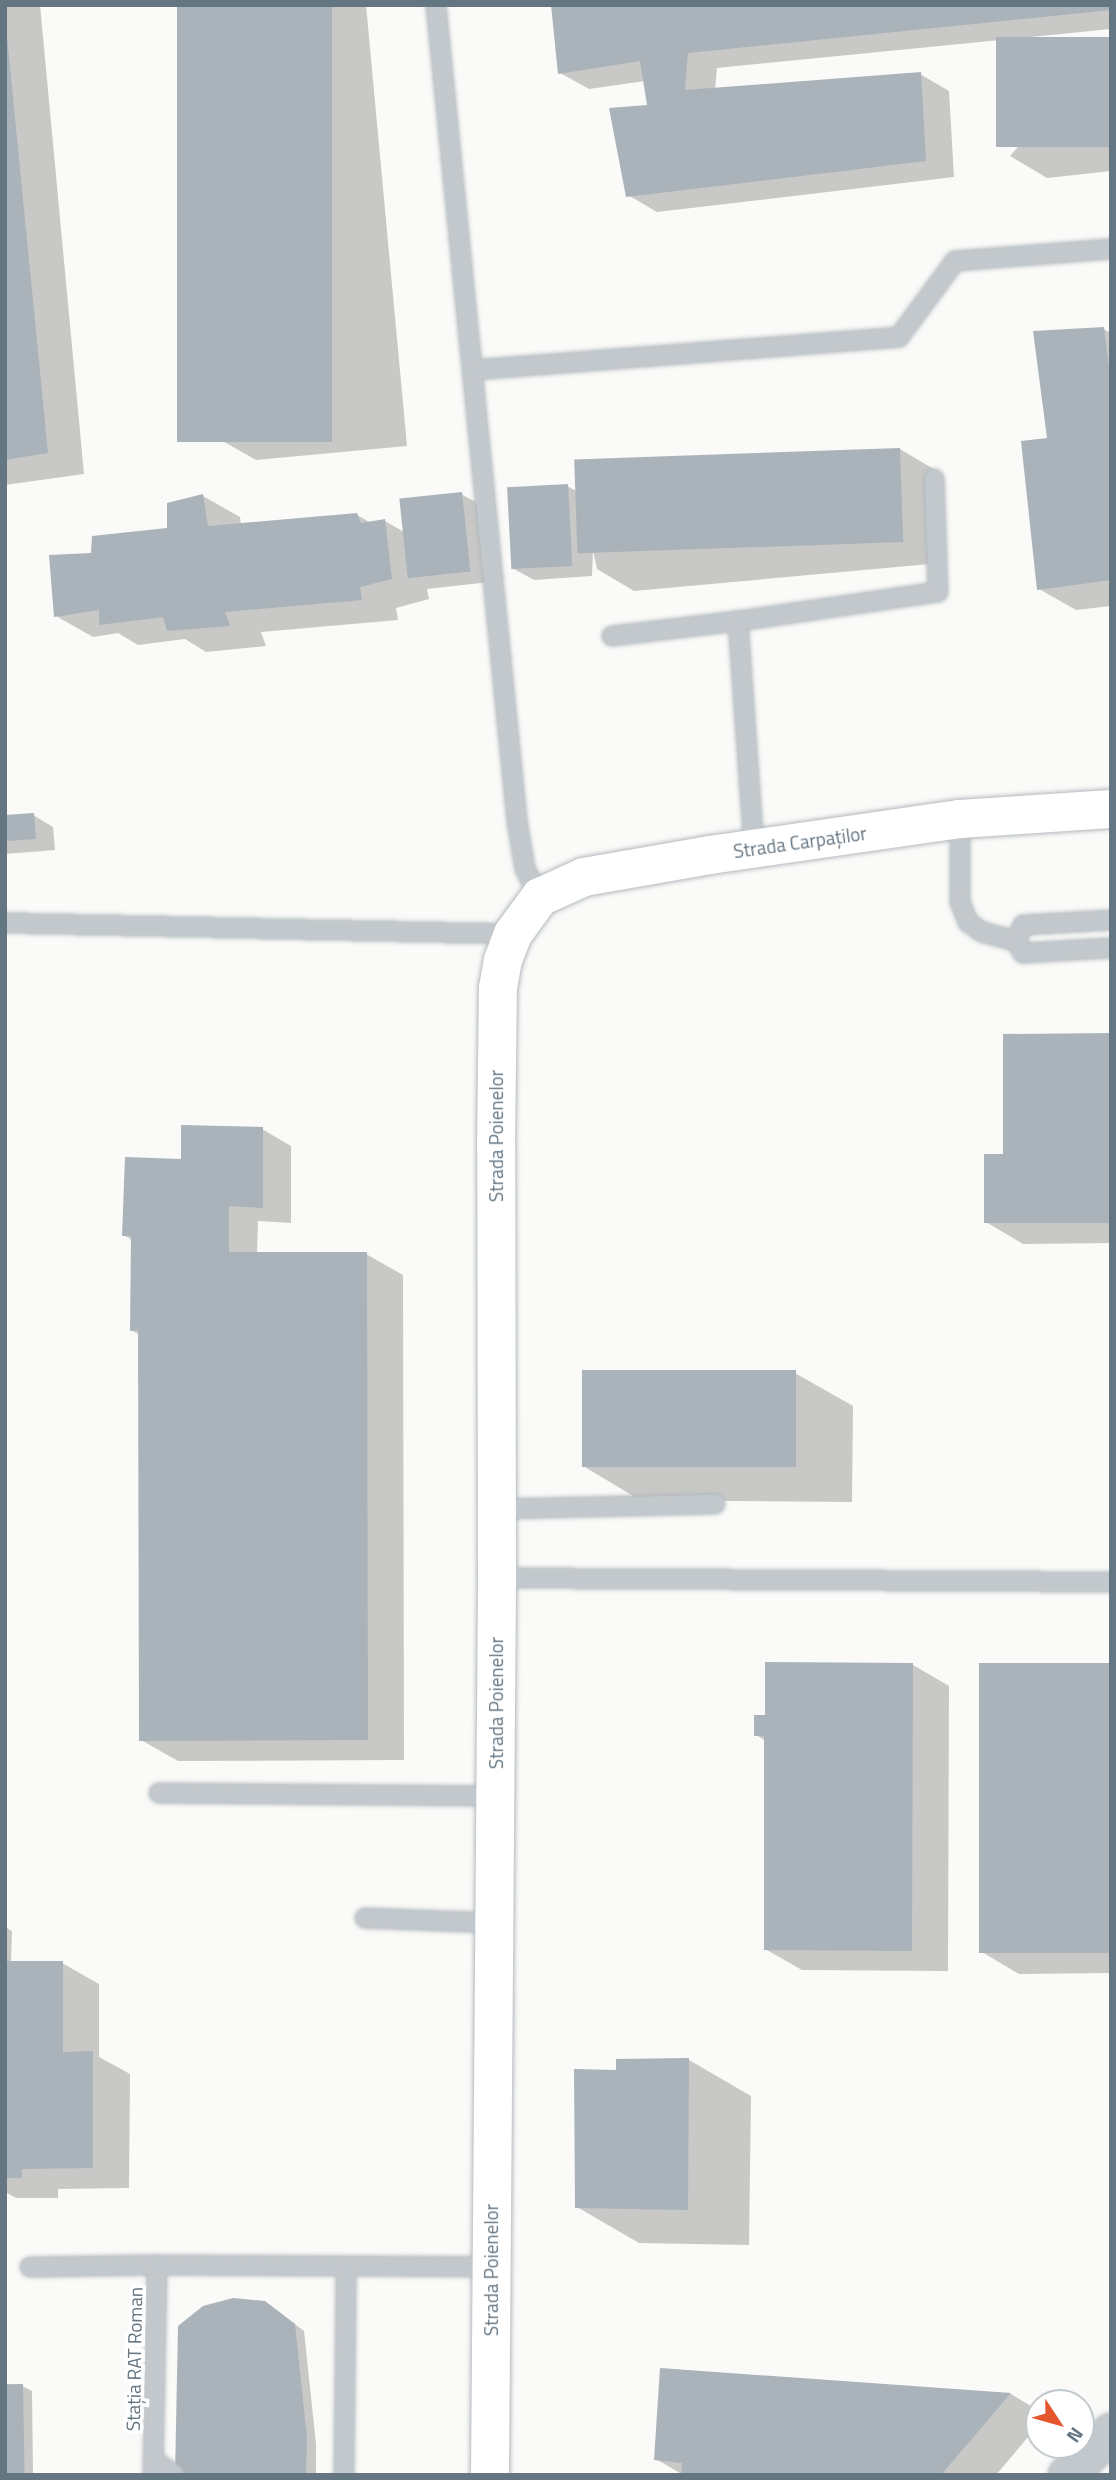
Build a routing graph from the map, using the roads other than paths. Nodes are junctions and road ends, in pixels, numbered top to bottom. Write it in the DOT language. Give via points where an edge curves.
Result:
graph roads {
  1 [pos="436,5"];
  2 [pos="1111,249"];
  3 [pos="472,370"];
  4 [pos="933,479"];
  5 [pos="738,621"];
  6 [pos="612,636"];
  7 [pos="1111,809"];
  8 [pos="960,818"];
  9 [pos="754,849"];
  10 [pos="540,897"];
  11 [pos="1111,920"];
  12 [pos="5,923"];
  13 [pos="513,934"];
  14 [pos="1016,941"];
  15 [pos="1111,948"];
  16 [pos="715,1504"];
  17 [pos="497,1509"];
  18 [pos="497,1578"];
  19 [pos="1111,1582"];
  20 [pos="159,1793"];
  21 [pos="495,1796"];
  22 [pos="365,1918"];
  23 [pos="494,1923"];
  24 [pos="157,2265"];
  25 [pos="30,2267"];
  26 [pos="346,2267"];
  27 [pos="491,2267"];
  28 [pos="1111,2432"];
  29 [pos="153,2468"];
  30 [pos="174,2474"];
  31 [pos="344,2475"];
  32 [pos="490,2475"];
  33 [pos="1067,2475"];
  1 -- 3 [label="lane"];
  2 -- 3 [label="lane" via="955,261 899,337"];
  3 -- 10 [label="lane" via="517,821 525,869"];
  4 -- 5 [label="lane" via="937,593"];
  5 -- 6 [label="lane"];
  5 -- 9 [label="lane"];
  7 -- 8 [label="main road, Strada Carpaților"];
  8 -- 9 [label="main road, Strada Carpaților"];
  8 -- 14 [label="lane" via="960,902 968,922 982,932"];
  9 -- 10 [label="main road, Strada Carpaților" via="584,877"];
  10 -- 13 [label="main road, Strada Carpaților"];
  11 -- 14 [label="lane" via="1023,925"];
  12 -- 13 [label="lane"];
  13 -- 17 [label="main road, Strada Poienelor" via="498,988"];
  14 -- 15 [label="lane" via="1023,953"];
  16 -- 17 [label="lane"];
  17 -- 18 [label="main road, Strada Poienelor"];
  18 -- 19 [label="lane"];
  18 -- 21 [label="main road, Strada Poienelor"];
  20 -- 21 [label="lane"];
  21 -- 23 [label="main road, Strada Poienelor"];
  22 -- 23 [label="lane"];
  23 -- 27 [label="main road, Strada Poienelor"];
  24 -- 25 [label="lane"];
  24 -- 26 [label="lane, Stația RAT Roman"];
  24 -- 29 [label="lane, Stația RAT Roman"];
  26 -- 27 [label="lane, Stația RAT Roman"];
  26 -- 31 [label="lane"];
  27 -- 32 [label="main road, Strada Poienelor"];
  28 -- 33 [label="street"];
  29 -- 30 [label="lane"];
}
